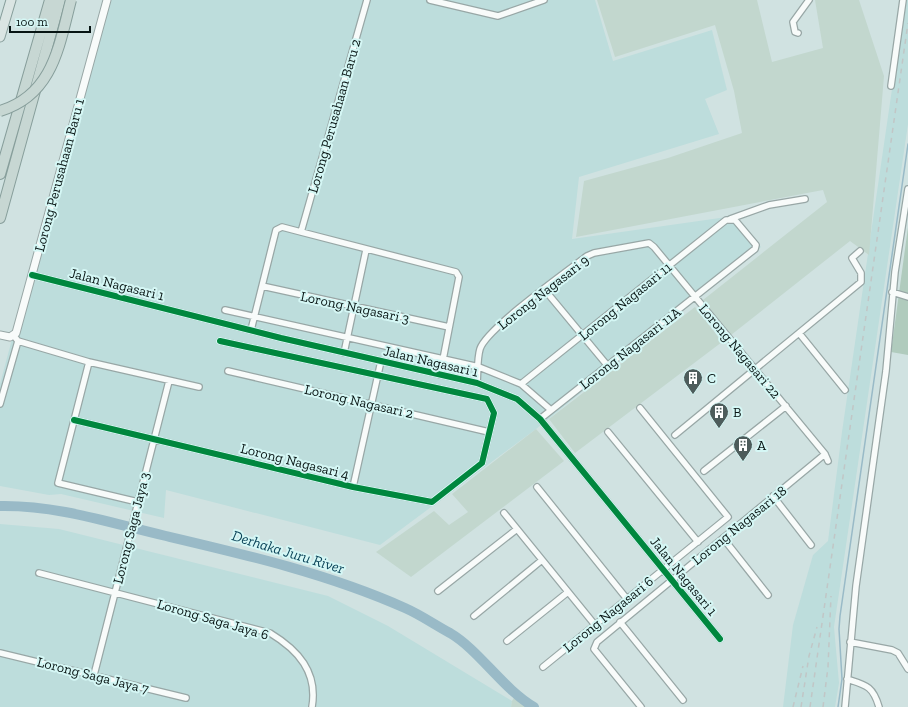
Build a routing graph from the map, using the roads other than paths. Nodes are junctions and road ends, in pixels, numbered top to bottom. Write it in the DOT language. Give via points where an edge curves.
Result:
graph roads {
  1 [pos="11,0"];
  2 [pos="50,0"];
  3 [pos="60,0"];
  4 [pos="71,0"];
  5 [pos="107,0"];
  6 [pos="367,0"];
  7 [pos="430,0"];
  8 [pos="544,0"];
  9 [pos="809,0"];
  10 [pos="903,0"];
  11 [pos="798,32"];
  12 [pos="0,37"];
  13 [pos="891,86"];
  14 [pos="0,111"];
  15 [pos="0,174"];
  16 [pos="908,189"];
  17 [pos="806,199"];
  18 [pos="0,218"];
  19 [pos="729,219"];
  20 [pos="301,232"];
  21 [pos="649,243"];
  22 [pos="366,250"];
  23 [pos="860,251"];
  24 [pos="669,265"];
  25 [pos="32,275"];
  26 [pos="262,286"];
  27 [pos="544,289"];
  28 [pos="892,292"];
  29 [pos="695,296"];
  30 [pos="908,297"];
  31 [pos="354,306"];
  32 [pos="226,310"];
  33 [pos="254,316"];
  34 [pos="449,327"];
  35 [pos="251,330"];
  36 [pos="799,333"];
  37 [pos="0,336"];
  38 [pos="582,336"];
  39 [pos="348,337"];
  40 [pos="16,338"];
  41 [pos="220,341"];
  42 [pos="344,353"];
  43 [pos="442,358"];
  44 [pos="381,361"];
  45 [pos="89,362"];
  46 [pos="607,365"];
  47 [pos="479,367"];
  48 [pos="755,369"];
  49 [pos="228,371"];
  50 [pos="378,375"];
  51 [pos="440,375"];
  52 [pos="169,381"];
  53 [pos="477,383"];
  54 [pos="521,384"];
  55 [pos="199,387"];
  56 [pos="845,390"];
  57 [pos="0,404"];
  58 [pos="371,404"];
  59 [pos="786,406"];
  60 [pos="640,408"];
  61 [pos="551,410"];
  62 [pos="540,419"];
  63 [pos="74,420"];
  64 [pos="489,432"];
  65 [pos="608,432"];
  66 [pos="675,435"];
  67 [pos="154,439"];
  68 [pos="825,454"];
  69 [pos="828,461"];
  70 [pos="704,471"];
  71 [pos="537,487"];
  72 [pos="353,488"];
  73 [pos="774,496"];
  74 [pos="138,502"];
  75 [pos="504,513"];
  76 [pos="517,529"];
  77 [pos="723,538"];
  78 [pos="698,542"];
  79 [pos="811,545"];
  80 [pos="542,560"];
  81 [pos="663,570"];
  82 [pos="39,573"];
  83 [pos="672,580"];
  84 [pos="438,591"];
  85 [pos="115,592"];
  86 [pos="568,592"];
  87 [pos="768,595"];
  88 [pos="626,599"];
  89 [pos="474,616"];
  90 [pos="620,622"];
  91 [pos="595,625"];
  92 [pos="720,639"];
  93 [pos="507,641"];
  94 [pos="850,642"];
  95 [pos="0,653"];
  96 [pos="544,666"];
  97 [pos="908,669"];
  98 [pos="94,675"];
  99 [pos="846,679"];
  100 [pos="186,698"];
  101 [pos="682,700"];
  102 [pos="312,707"];
  103 [pos="641,707"];
  104 [pos="845,707"];
  105 [pos="879,707"];
  1 -- 12 [label="main road"];
  2 -- 15 [label="highway"];
  3 -- 18 [label="highway"];
  4 -- 14 [label="highway, bridge" via="51,70 42,84 27,97"];
  5 -- 25 [label="street, Lorong Perusahaan Baru 1"];
  6 -- 20 [label="street, Lorong Perusahaan Baru 2"];
  7 -- 8 [label="street" via="498,16"];
  9 -- 11 [label="street" via="794,22 795,32"];
  10 -- 13 [label="street"];
  16 -- 28 [label="street"];
  17 -- 19 [label="street, Lorong Nagasari 11" via="769,205"];
  19 -- 24 [label="street, Lorong Nagasari 11" via="716,226"];
  19 -- 29 [label="street, Lorong Nagasari 11A" via="735,220 756,246 755,249"];
  20 -- 22 [label="street"];
  20 -- 26 [label="street" via="282,227 276,230"];
  21 -- 24 [label="street, Lorong Nagasari 22"];
  21 -- 27 [label="street, Lorong Nagasari 9" via="587,256"];
  22 -- 31 [label="street"];
  22 -- 34 [label="street" via="456,272 459,277"];
  23 -- 36 [label="street" via="852,258 861,273 861,282"];
  24 -- 29 [label="street, Lorong Nagasari 22"];
  24 -- 38 [label="street, Lorong Nagasari 11"];
  25 -- 35 [label="street, Jalan Nagasari 1"];
  25 -- 40 [label="street, Lorong Perusahaan Baru 1"];
  26 -- 31 [label="street, Lorong Nagasari 3"];
  26 -- 33 [label="street"];
  27 -- 38 [label="street"];
  27 -- 47 [label="street, Lorong Nagasari 9" via="489,334 480,349"];
  28 -- 30 [label="street"];
  28 -- 94 [label="street" via="889,342 866,500"];
  29 -- 46 [label="street, Lorong Nagasari 11A"];
  29 -- 48 [label="street, Lorong Nagasari 22"];
  31 -- 34 [label="street, Lorong Nagasari 3"];
  31 -- 39 [label="street"];
  32 -- 33 [label="street, Jalan Nagasari 1"];
  33 -- 35 [label="street"];
  33 -- 39 [label="street, Jalan Nagasari 1"];
  34 -- 43 [label="street"];
  35 -- 42 [label="street, Jalan Nagasari 1"];
  36 -- 48 [label="street"];
  36 -- 56 [label="street"];
  37 -- 40 [label="street"];
  38 -- 46 [label="street"];
  38 -- 54 [label="street, Lorong Nagasari 11"];
  39 -- 42 [label="street"];
  39 -- 43 [label="street, Jalan Nagasari 1"];
  40 -- 45 [label="street"];
  40 -- 57 [label="street"];
  41 -- 50 [label="street"];
  42 -- 44 [label="street, Jalan Nagasari 1"];
  43 -- 47 [label="street, Jalan Nagasari 1"];
  43 -- 51 [label="street"];
  44 -- 50 [label="street"];
  44 -- 51 [label="street, Jalan Nagasari 1"];
  45 -- 52 [label="street"];
  45 -- 63 [label="street"];
  46 -- 61 [label="street, Lorong Nagasari 11A"];
  47 -- 53 [label="street, Lorong Nagasari 9"];
  47 -- 54 [label="street, Jalan Nagasari 1"];
  48 -- 59 [label="street, Lorong Nagasari 22"];
  48 -- 66 [label="street"];
  49 -- 58 [label="street, Lorong Nagasari 2"];
  50 -- 58 [label="street"];
  50 -- 64 [label="street" via="487,399 494,413"];
  51 -- 53 [label="street, Jalan Nagasari 1"];
  52 -- 55 [label="street"];
  52 -- 67 [label="street, Lorong Saga Jaya 3"];
  53 -- 62 [label="street, Jalan Nagasari 1" via="517,399"];
  54 -- 61 [label="street, Jalan Nagasari 1"];
  58 -- 64 [label="street, Lorong Nagasari 2"];
  58 -- 72 [label="street"];
  59 -- 68 [label="street, Lorong Nagasari 22"];
  59 -- 70 [label="street"];
  60 -- 78 [label="street, Lorong Nagasari 6" via="728,517"];
  61 -- 62 [label="street, Lorong Nagasari 11A"];
  62 -- 81 [label="street, Jalan Nagasari 1"];
  63 -- 67 [label="street, Lorong Nagasari 4"];
  63 -- 74 [label="street" via="58,483"];
  64 -- 72 [label="street, Lorong Nagasari 4" via="482,463 432,502"];
  65 -- 78 [label="street"];
  67 -- 72 [label="street, Lorong Nagasari 4"];
  67 -- 74 [label="street, Lorong Saga Jaya 3"];
  68 -- 69 [label="street, Lorong Nagasari 22"];
  68 -- 73 [label="street, Lorong Nagasari 18"];
  71 -- 88 [label="street"];
  73 -- 77 [label="street, Lorong Nagasari 18"];
  73 -- 79 [label="street"];
  74 -- 85 [label="street, Lorong Saga Jaya 3"];
  75 -- 76 [label="street"];
  76 -- 80 [label="street"];
  76 -- 84 [label="street"];
  77 -- 83 [label="street, Lorong Nagasari 18"];
  77 -- 87 [label="street"];
  78 -- 81 [label="street, Lorong Nagasari 6"];
  80 -- 86 [label="street"];
  80 -- 89 [label="street"];
  81 -- 83 [label="street, Jalan Nagasari 1"];
  81 -- 88 [label="street, Lorong Nagasari 6"];
  82 -- 85 [label="street, Lorong Saga Jaya 6"];
  83 -- 90 [label="street, Lorong Nagasari 18"];
  83 -- 92 [label="street, Jalan Nagasari 1"];
  85 -- 98 [label="street, Lorong Saga Jaya 3"];
  85 -- 102 [label="street, Lorong Saga Jaya 6" via="270,633 283,642 307,667 313,688"];
  86 -- 91 [label="street"];
  86 -- 93 [label="street"];
  88 -- 91 [label="street, Lorong Nagasari 6"];
  90 -- 101 [label="street"];
  90 -- 103 [label="street, Lorong Nagasari 18" via="596,642 594,649"];
  91 -- 96 [label="street, Lorong Nagasari 6"];
  94 -- 97 [label="street" via="892,650 898,654"];
  94 -- 99 [label="street"];
  95 -- 98 [label="street, Lorong Saga Jaya 7"];
  98 -- 100 [label="street, Lorong Saga Jaya 7"];
  99 -- 104 [label="street"];
  99 -- 105 [label="street" via="870,688"];
}
